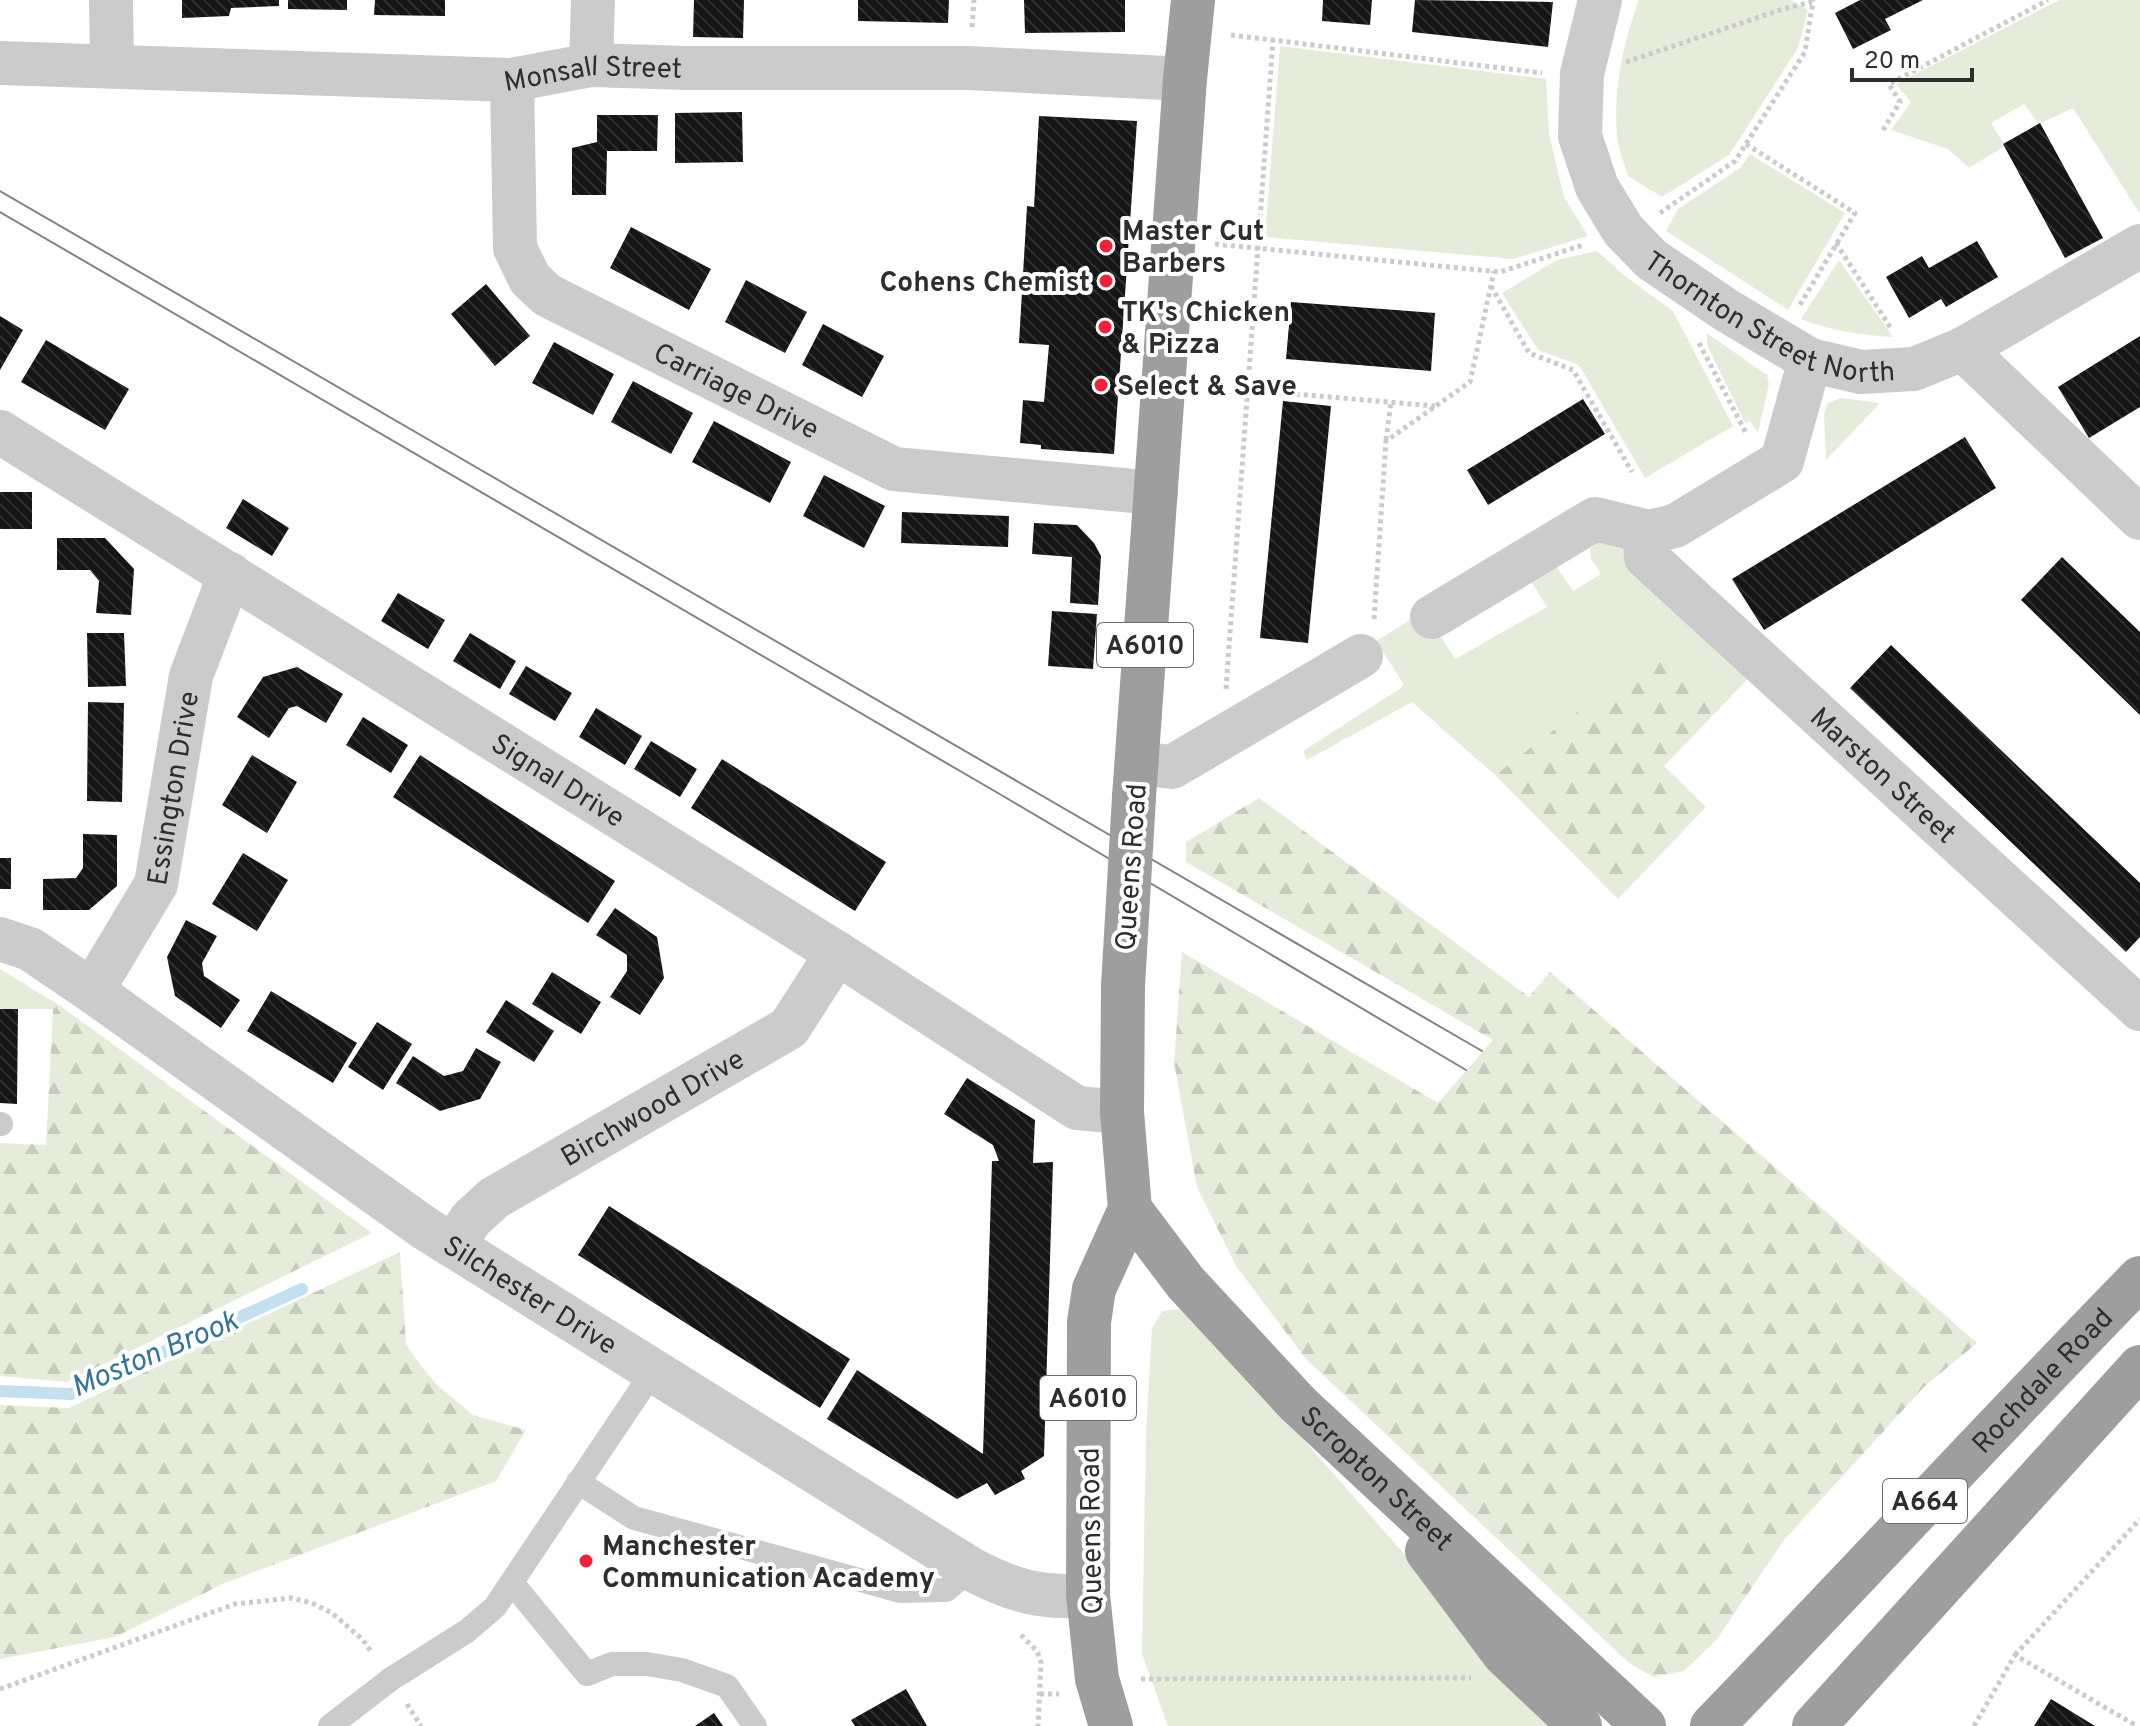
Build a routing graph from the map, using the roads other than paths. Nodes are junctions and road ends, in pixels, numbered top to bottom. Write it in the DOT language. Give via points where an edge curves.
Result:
graph roads {
  1 [pos="111,0"];
  2 [pos="593,0"];
  3 [pos="1193,0"];
  4 [pos="1600,0"];
  5 [pos="0,63"];
  6 [pos="591,65"];
  7 [pos="112,66"];
  8 [pos="1185,79"];
  9 [pos="512,80"];
  10 [pos="2140,246"];
  11 [pos="1963,349"];
  12 [pos="1810,360"];
  13 [pos="0,432"];
  14 [pos="1156,493"];
  15 [pos="2140,518"];
  16 [pos="1649,532"];
  17 [pos="230,574"];
  18 [pos="1432,617"];
  19 [pos="1367,644"];
  20 [pos="1135,780"];
  21 [pos="0,939"];
  22 [pos="837,953"];
  23 [pos="92,991"];
  24 [pos="2140,1009"];
  25 [pos="1122,1112"];
  26 [pos="1130,1209"];
  27 [pos="453,1246"];
  28 [pos="2140,1278"];
  29 [pos="2140,1367"];
  30 [pos="654,1370"];
  31 [pos="1358,1460"];
  32 [pos="578,1482"];
  33 [pos="971,1569"];
  34 [pos="512,1583"];
  35 [pos="1088,1595"];
  36 [pos="1827,1717"];
  37 [pos="330,1726"];
  38 [pos="755,1726"];
  39 [pos="1111,1726"];
  40 [pos="1580,1726"];
  41 [pos="1644,1726"];
  42 [pos="1712,1726"];
  1 -- 7 [label="street"];
  2 -- 6 [label="street"];
  3 -- 8 [label="highway, Queens Road / A6010"];
  4 -- 12 [label="street, Thornton Street North" via="1582,74 1580,136 1597,187 1636,225 1651,259"];
  5 -- 7 [label="street, Monsall Street"];
  6 -- 8 [label="street, Monsall Street" via="969,68"];
  6 -- 9 [label="street, Monsall Street"];
  7 -- 9 [label="street, Monsall Street"];
  8 -- 14 [label="highway, Queens Road / A6010"];
  9 -- 14 [label="street, Carriage Drive" via="515,248 530,279 547,295 894,469"];
  10 -- 11 [label="street, Thornton Street North"];
  11 -- 12 [label="street, Thornton Street North" via="1914,369 1861,372"];
  11 -- 15 [label="street"];
  12 -- 16 [label="street" via="1782,461 1675,526"];
  13 -- 17 [label="street, Signal Drive"];
  14 -- 20 [label="highway, Queens Road / A6010"];
  16 -- 18 [label="street" via="1595,519"];
  16 -- 24 [label="street, Marston Street" via="1646,557"];
  17 -- 22 [label="street, Signal Drive"];
  17 -- 23 [label="street, Essington Drive" via="191,676 156,884"];
  19 -- 20 [label="street" via="1172,767"];
  20 -- 25 [label="highway, Queens Road / A6010, bridge"];
  21 -- 23 [label="street, Silchester Drive" via="30,949"];
  22 -- 25 [label="street, Signal Drive" via="1077,1108"];
  22 -- 27 [label="street, Birchwood Drive" via="789,1028 494,1198"];
  23 -- 27 [label="street, Silchester Drive"];
  25 -- 26 [label="highway, Queens Road / A6010"];
  26 -- 31 [label="highway, Scropton Street" via="1185,1282"];
  26 -- 35 [label="highway, Queens Road / A6010" via="1094,1289 1089,1322"];
  27 -- 30 [label="street, Silchester Drive"];
  28 -- 42 [label="highway, Rochdale Road / A664"];
  29 -- 36 [label="highway, A664"];
  30 -- 32 [label="lane"];
  30 -- 33 [label="street, Silchester Drive"];
  31 -- 40 [label="highway" via="1504,1654"];
  31 -- 41 [label="highway, Scropton Street"];
  32 -- 33 [label="lane" via="634,1518 900,1591 946,1590"];
  32 -- 34 [label="lane"];
  33 -- 35 [label="street, Silchester Drive" via="1044,1597"];
  34 -- 37 [label="lane" via="495,1607 467,1631"];
  34 -- 38 [label="lane" via="587,1674 612,1664 682,1670 727,1686"];
  35 -- 39 [label="highway, Queens Road / A6010" via="1097,1679"];
}
